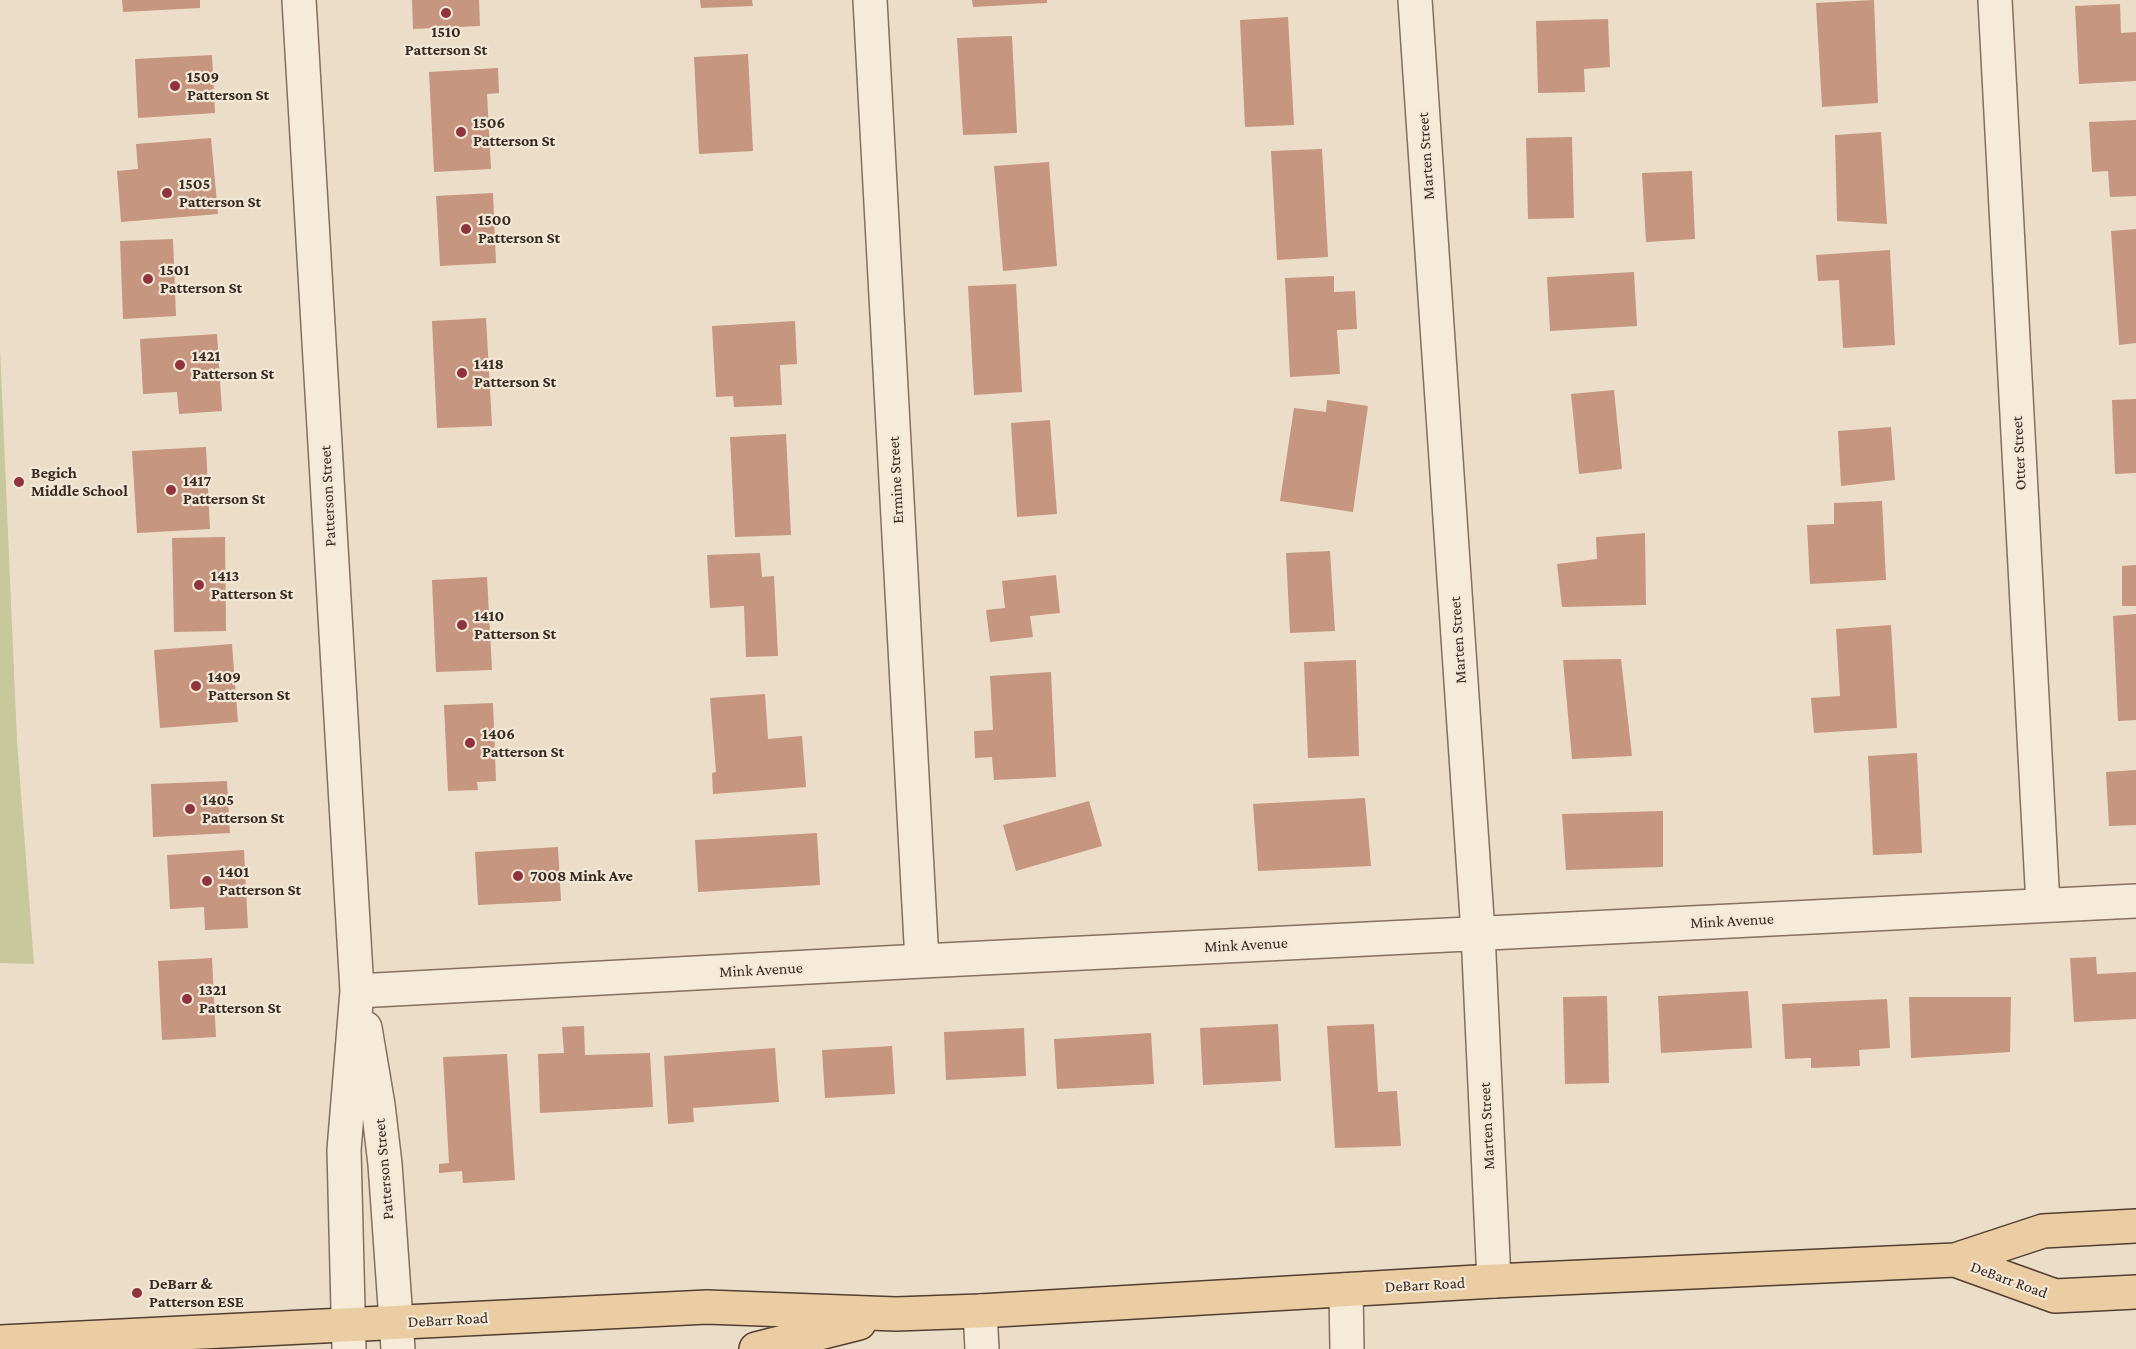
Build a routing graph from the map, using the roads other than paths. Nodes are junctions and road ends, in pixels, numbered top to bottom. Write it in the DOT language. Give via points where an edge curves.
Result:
graph roads {
  1 [pos="299,0"];
  2 [pos="870,0"];
  3 [pos="1415,0"];
  4 [pos="1995,0"];
  5 [pos="2136,901"];
  6 [pos="2043,905"];
  7 [pos="1478,933"];
  8 [pos="922,961"];
  9 [pos="357,991"];
  10 [pos="2136,1226"];
  11 [pos="1955,1260"];
  12 [pos="1494,1281"];
  13 [pos="1346,1290"];
  14 [pos="2136,1292"];
  15 [pos="980,1311"];
  16 [pos="896,1314"];
  17 [pos="397,1336"];
  18 [pos="349,1337"];
  19 [pos="0,1342"];
  20 [pos="756,1349"];
  21 [pos="982,1349"];
  22 [pos="1347,1349"];
  1 -- 9 [label="street, Patterson Street"];
  2 -- 8 [label="street, Ermine Street"];
  3 -- 7 [label="street, Marten Street"];
  4 -- 6 [label="street, Otter Street"];
  5 -- 6 [label="street, Mink Avenue"];
  6 -- 7 [label="street, Mink Avenue"];
  7 -- 8 [label="street, Mink Avenue"];
  7 -- 12 [label="street, Marten Street"];
  8 -- 9 [label="street, Mink Avenue"];
  9 -- 17 [label="street, Patterson Street" via="370,1049 385,1164"];
  9 -- 18 [label="street, Patterson Street" via="344,1150"];
  10 -- 11 [label="main road, DeBarr Road" via="2043,1232"];
  11 -- 12 [label="main road, DeBarr Road"];
  11 -- 14 [label="main road, DeBarr Road" via="2055,1296"];
  12 -- 13 [label="main road, DeBarr Road"];
  13 -- 15 [label="main road, DeBarr Road"];
  13 -- 22 [label="street"];
  15 -- 16 [label="main road, DeBarr Road"];
  15 -- 21 [label="street"];
  16 -- 17 [label="main road, DeBarr Road" via="707,1307"];
  16 -- 20 [label="main road, DeBarr Road"];
  17 -- 18 [label="main road, DeBarr Road"];
  18 -- 19 [label="main road, DeBarr Road"];
}
